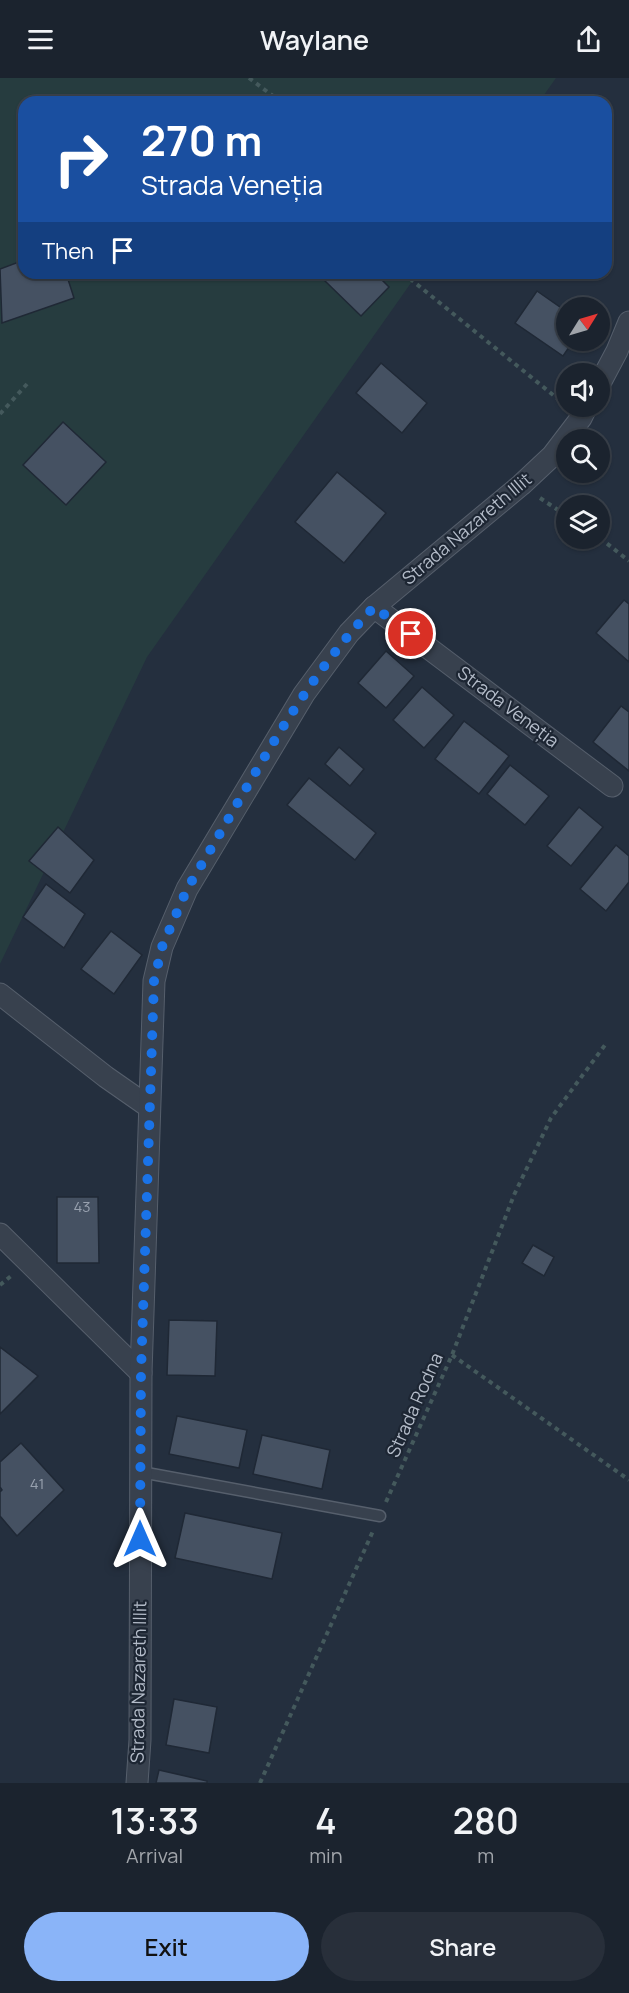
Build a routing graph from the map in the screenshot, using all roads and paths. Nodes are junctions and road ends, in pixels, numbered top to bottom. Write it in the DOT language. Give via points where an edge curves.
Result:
graph roads {
  1 [pos="249,78"];
  2 [pos="273,96"];
  3 [pos="410,279"];
  4 [pos="629,322"];
  5 [pos="610,364"];
  6 [pos="27,384"];
  7 [pos="556,397"];
  8 [pos="0,414"];
  9 [pos="582,417"];
  10 [pos="521,485"];
  11 [pos="556,509"];
  12 [pos="610,546"];
  13 [pos="629,561"];
  14 [pos="374,607"];
  15 [pos="612,786"];
  16 [pos="0,994"];
  17 [pos="605,1045"];
  18 [pos="149,1107"];
  19 [pos="0,1234"];
  20 [pos="452,1355"];
  21 [pos="141,1373"];
  22 [pos="141,1473"];
  23 [pos="629,1480"];
  24 [pos="380,1516"];
  25 [pos="137,1783"];
  26 [pos="260,1783"];
  1 -- 2 [label="path"];
  3 -- 7 [label="path"];
  4 -- 5 [label="street"];
  6 -- 8 [label="path"];
  9 -- 10 [label="street, Strada Nazareth Illit" via="552,456"];
  10 -- 11 [label="path"];
  10 -- 14 [label="street, Strada Nazareth Illit"];
  12 -- 13 [label="path"];
  14 -- 15 [label="street, Strada Veneția"];
  14 -- 18 [label="street, Strada Nazareth Illit" via="349,633 304,694 187,889 162,947 154,981"];
  16 -- 18 [label="street"];
  17 -- 20 [label="path, Strada Rodna" via="551,1118 514,1195"];
  18 -- 21 [label="street, Strada Nazareth Illit"];
  19 -- 21 [label="street"];
  20 -- 23 [label="path"];
  20 -- 24 [label="path, Strada Rodna"];
  21 -- 22 [label="street, Strada Nazareth Illit"];
  22 -- 24 [label="lane"];
  22 -- 25 [label="street, Strada Nazareth Illit"];
  24 -- 26 [label="path, Strada Rodna"];
}
